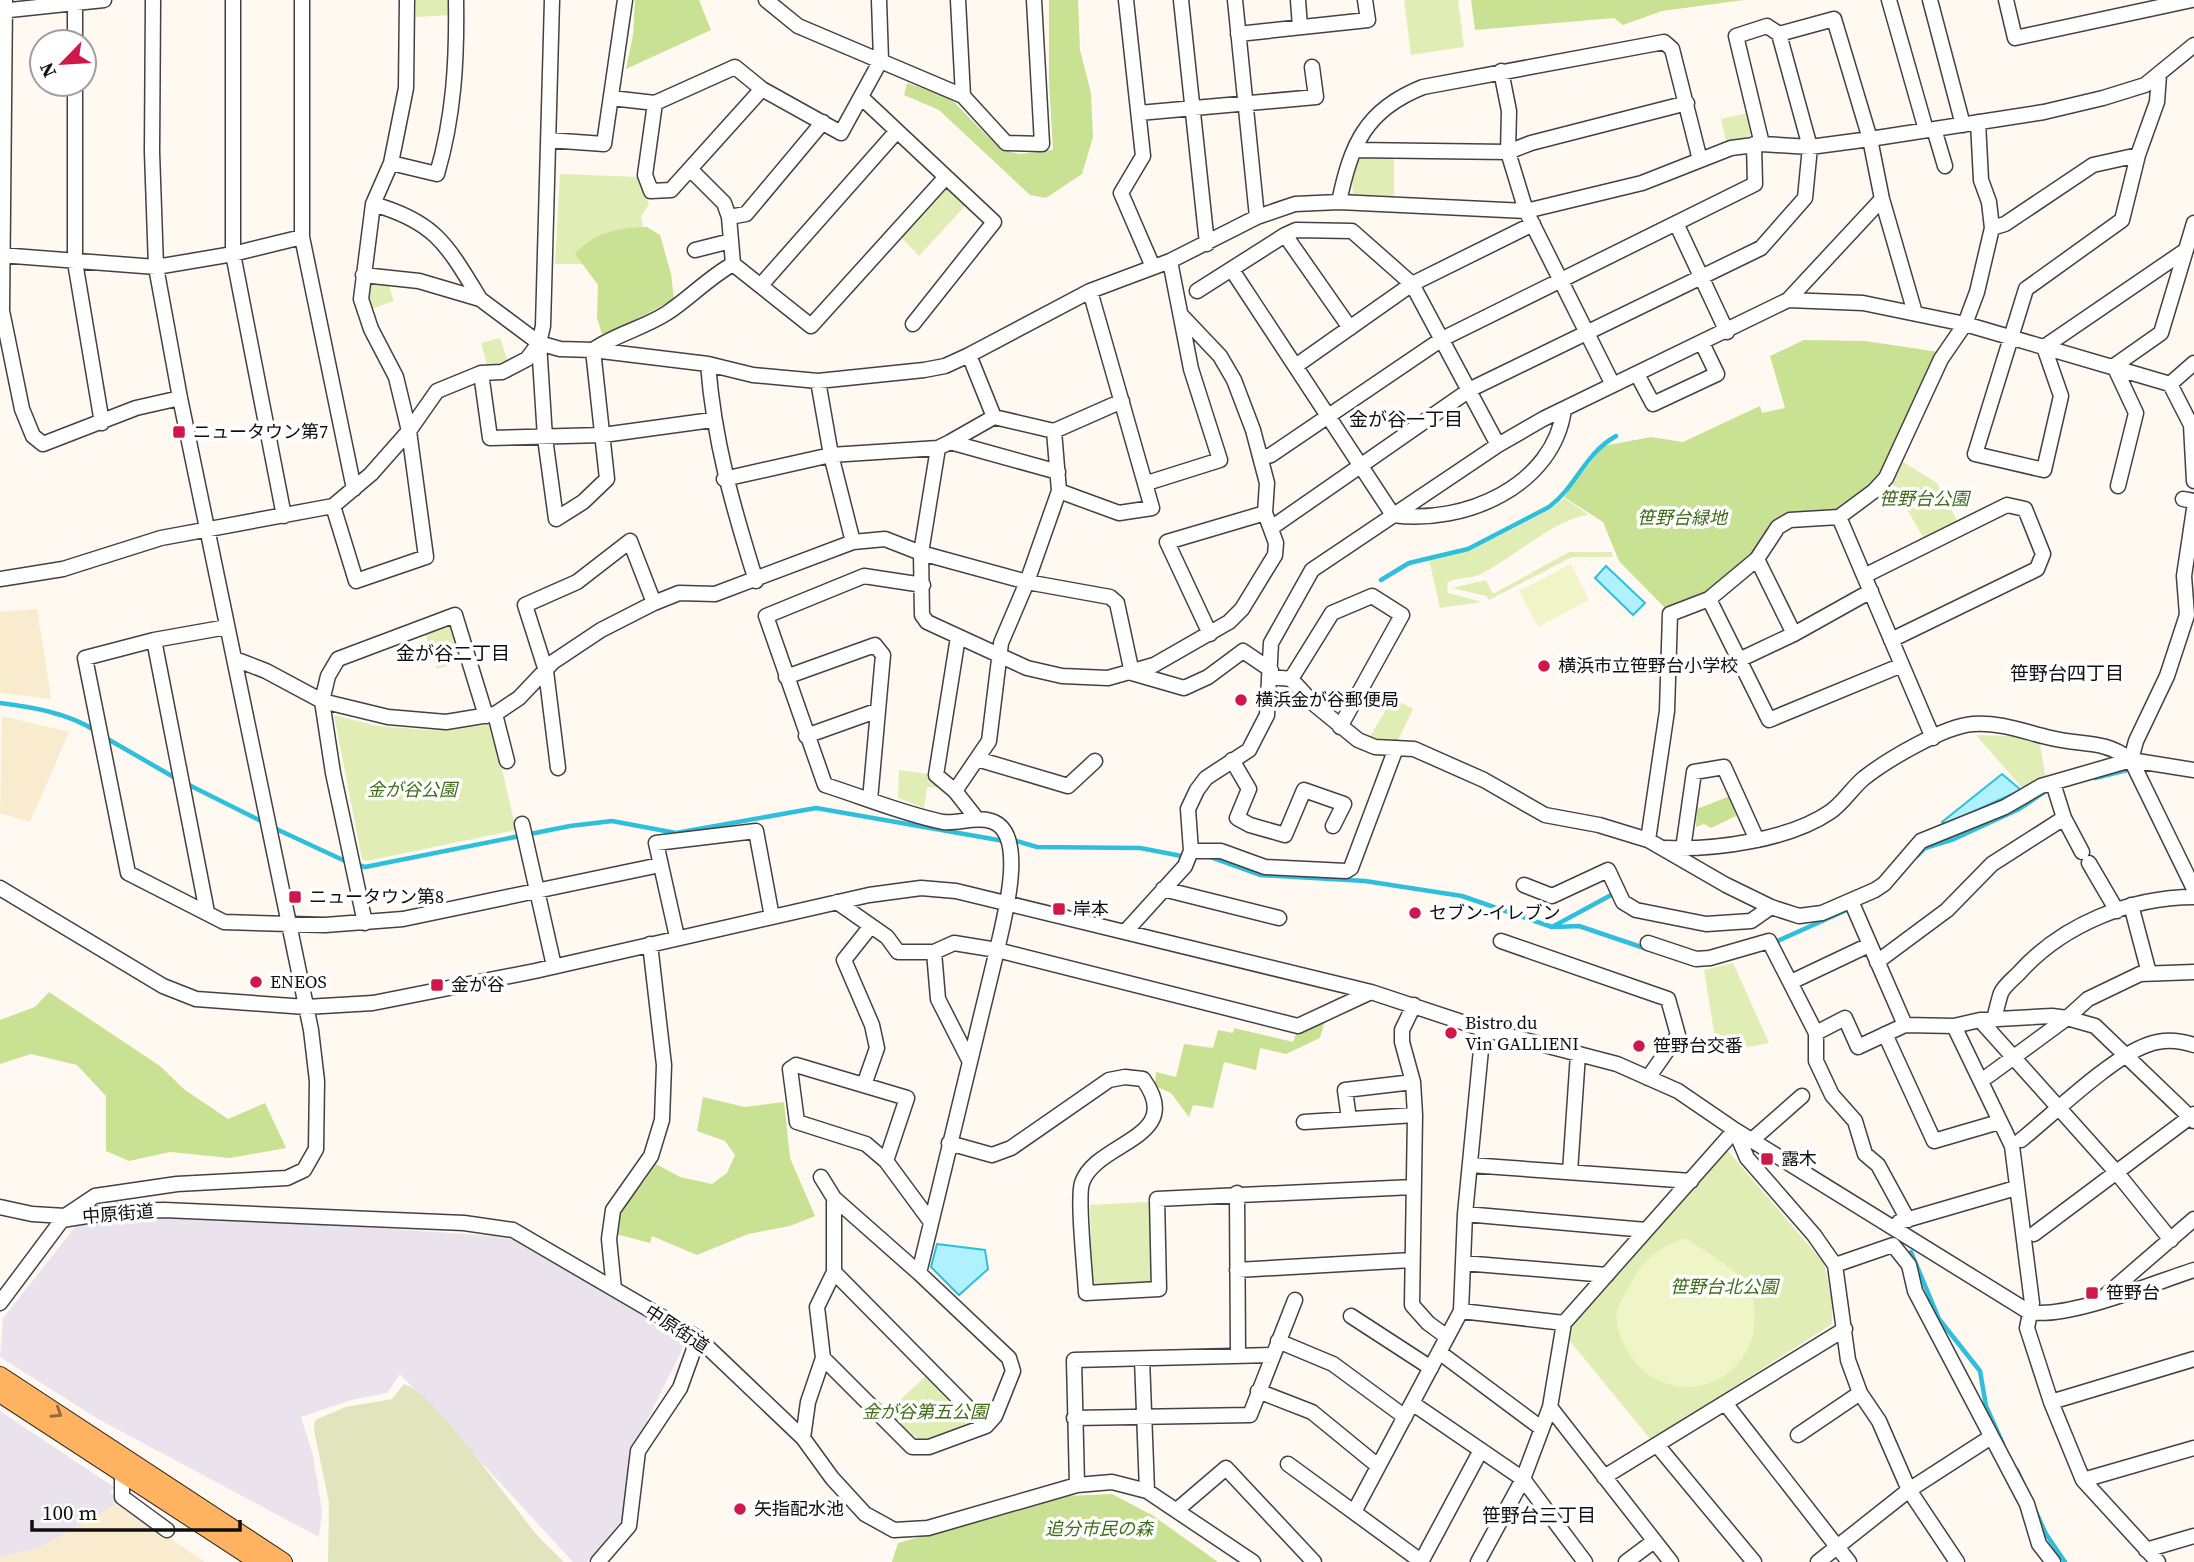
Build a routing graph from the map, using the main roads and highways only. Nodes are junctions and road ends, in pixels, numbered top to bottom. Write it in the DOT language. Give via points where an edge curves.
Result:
graph roads {
  1 [pos="0,1376"];
  2 [pos="0,1393"];
  3 [pos="259,1562"];
  4 [pos="283,1562"];
  1 -- 4 [label="main road, one-way"];
  2 -- 3 [label="main road"];
}
